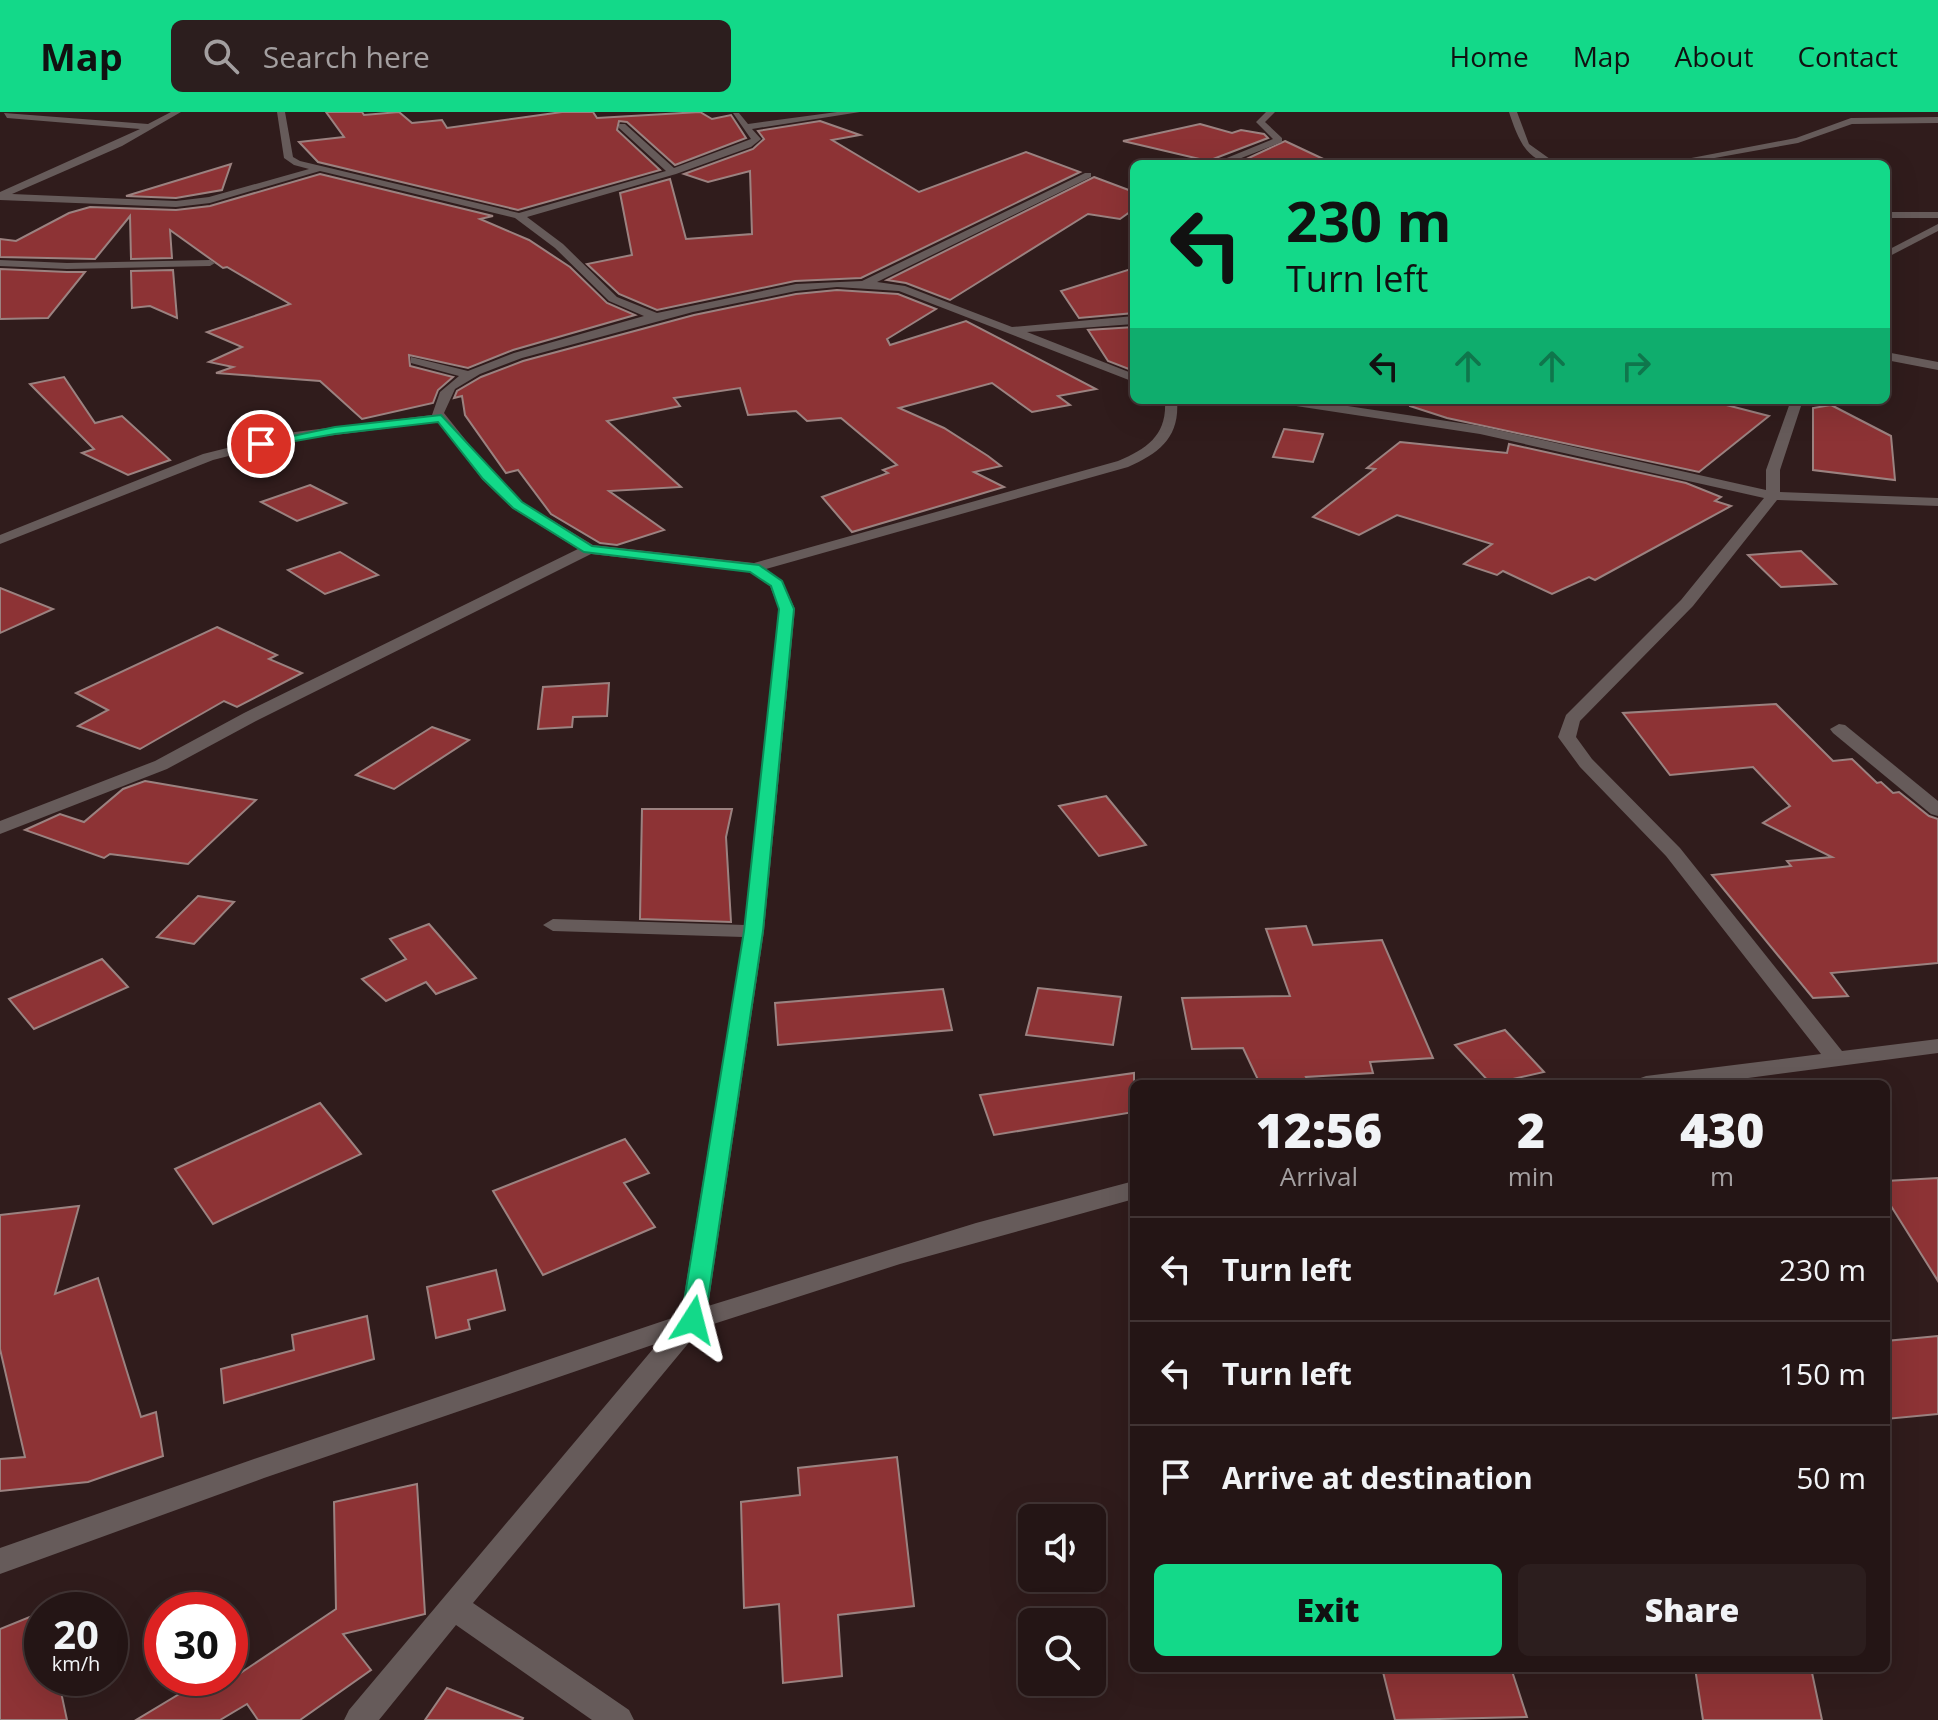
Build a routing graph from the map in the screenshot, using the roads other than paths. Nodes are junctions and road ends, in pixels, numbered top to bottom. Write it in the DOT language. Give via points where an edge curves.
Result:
graph roads {
  1 [pos="177,112"];
  2 [pos="281,112"];
  3 [pos="856,112"];
  4 [pos="1271,112"];
  5 [pos="1513,112"];
  6 [pos="7,115"];
  7 [pos="736,115"];
  8 [pos="1938,120"];
  9 [pos="622,126"];
  10 [pos="149,127"];
  11 [pos="746,127"];
  12 [pos="1227,160"];
  13 [pos="1546,160"];
  14 [pos="1687,160"];
  15 [pos="318,169"];
  16 [pos="673,172"];
  17 [pos="1088,175"];
  18 [pos="0,184"];
  19 [pos="21,185"];
  20 [pos="0,196"];
  21 [pos="1890,215"];
  22 [pos="1938,215"];
  23 [pos="519,216"];
  24 [pos="1938,227"];
  25 [pos="1890,253"];
  26 [pos="0,263"];
  27 [pos="210,263"];
  28 [pos="866,283"];
  29 [pos="656,317"];
  30 [pos="1130,320"];
  31 [pos="1005,331"];
  32 [pos="1890,357"];
  33 [pos="415,360"];
  34 [pos="1938,366"];
  35 [pos="468,375"];
  36 [pos="1130,377"];
  37 [pos="1172,404"];
  38 [pos="1309,404"];
  39 [pos="1796,404"];
  40 [pos="441,418"];
  41 [pos="1773,496"];
  42 [pos="1919,501"];
  43 [pos="1938,502"];
  44 [pos="1938,520"];
  45 [pos="0,540"];
  46 [pos="589,549"];
  47 [pos="754,568"];
  48 [pos="1839,729"];
  49 [pos="1938,810"];
  50 [pos="0,828"];
  51 [pos="553,925"];
  52 [pos="754,931"];
  53 [pos="1938,1046"];
  54 [pos="1836,1058"];
  55 [pos="1675,1080"];
  56 [pos="1130,1191"];
  57 [pos="693,1320"];
  58 [pos="0,1561"];
  59 [pos="453,1606"];
  60 [pos="590,1711"];
  61 [pos="360,1720"];
  62 [pos="618,1720"];
  1 -- 10 [label="street"];
  2 -- 15 [label="street" via="289,158"];
  3 -- 11 [label="street"];
  4 -- 12 [label="street" via="1260,122 1279,140"];
  5 -- 13 [label="street" via="1525,145"];
  6 -- 10 [label="street"];
  7 -- 11 [label="street"];
  8 -- 14 [label="street" via="1851,121 1798,140"];
  9 -- 16 [label="street"];
  10 -- 19 [label="street"];
  11 -- 16 [label="street" via="756,139 748,145"];
  15 -- 20 [label="street" via="210,200 176,204"];
  15 -- 23 [label="street"];
  16 -- 23 [label="street"];
  17 -- 28 [label="street"];
  18 -- 19 [label="street"];
  19 -- 20 [label="street"];
  21 -- 22 [label="street"];
  23 -- 29 [label="street" via="613,299"];
  24 -- 25 [label="street"];
  26 -- 27 [label="street"];
  28 -- 29 [label="street" via="825,284"];
  28 -- 31 [label="street" via="916,293"];
  29 -- 35 [label="street"];
  30 -- 31 [label="street"];
  31 -- 36 [label="street"];
  32 -- 34 [label="street"];
  33 -- 35 [label="street"];
  35 -- 40 [label="street" via="449,388 437,413"];
  37 -- 47 [label="street" via="1175,418 1162,443 1130,461"];
  38 -- 41 [label="street" via="1480,430"];
  39 -- 41 [label="street" via="1773,470"];
  40 -- 45 [label="street" via="287,437 208,457"];
  40 -- 46 [label="street" via="517,505"];
  41 -- 42 [label="street"];
  41 -- 54 [label="street" via="1687,603 1572,719 1567,737 1673,852"];
  42 -- 43 [label="street"];
  42 -- 44 [label="street"];
  46 -- 47 [label="street"];
  46 -- 50 [label="street" via="161,765"];
  47 -- 52 [label="street" via="777,584 787,609"];
  48 -- 49 [label="street"];
  51 -- 52 [label="street"];
  52 -- 57 [label="street"];
  53 -- 54 [label="street"];
  54 -- 55 [label="street"];
  56 -- 57 [label="street" via="1006,1222"];
  57 -- 58 [label="street"];
  57 -- 59 [label="street"];
  59 -- 60 [label="street"];
  59 -- 61 [label="street"];
  60 -- 62 [label="street"];
}
